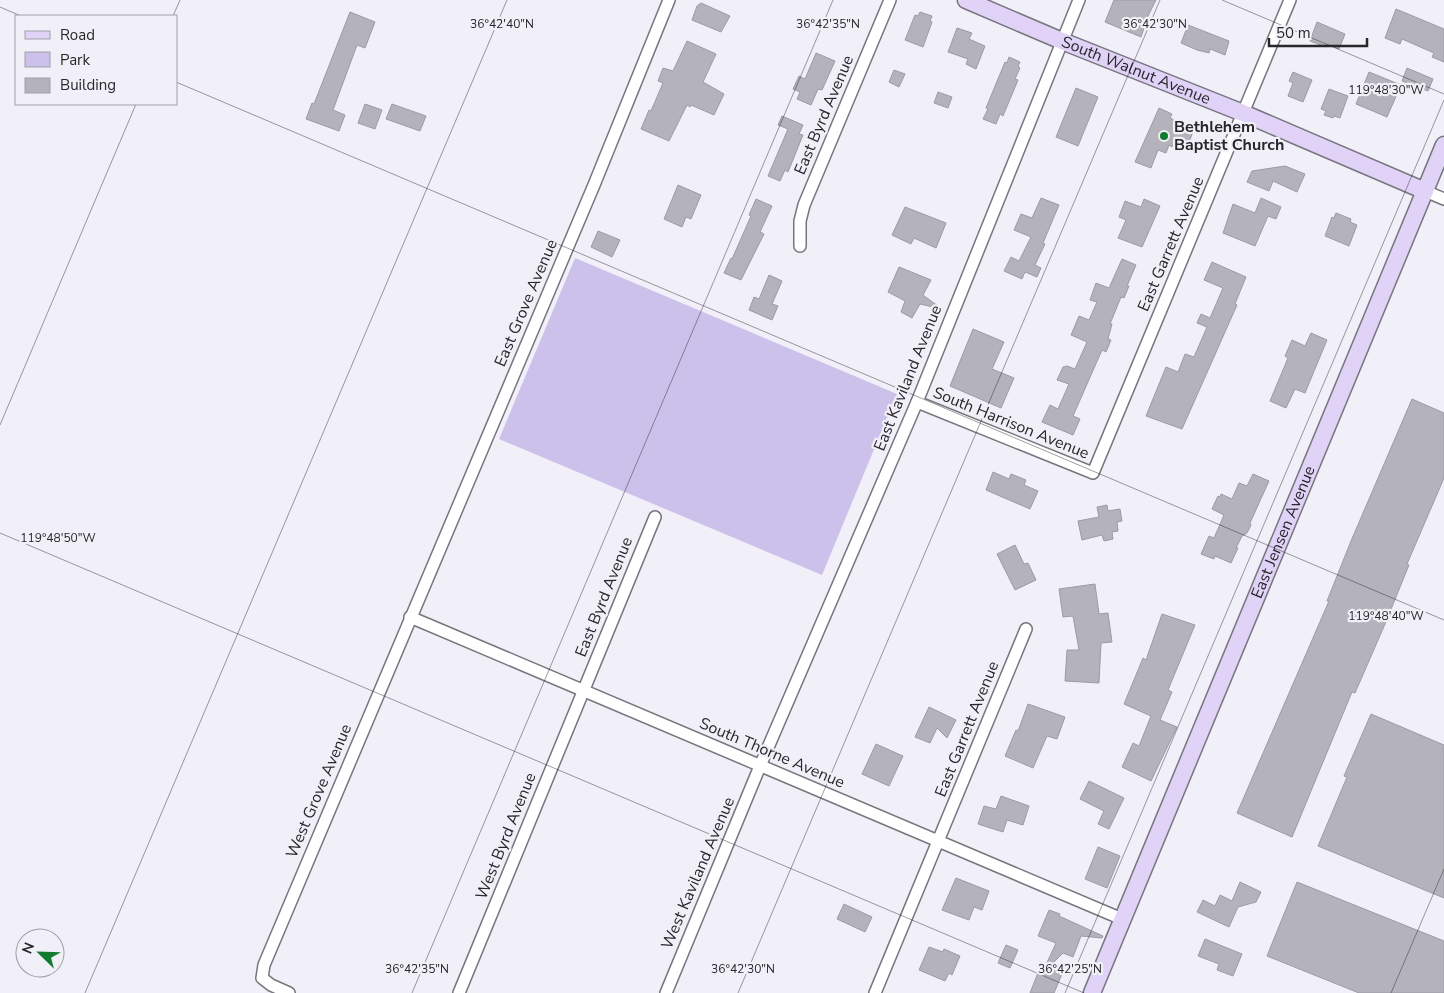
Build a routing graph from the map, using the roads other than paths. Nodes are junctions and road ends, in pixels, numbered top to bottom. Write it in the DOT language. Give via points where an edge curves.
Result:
graph roads {
  1 [pos="669,0"];
  2 [pos="890,0"];
  3 [pos="966,0"];
  4 [pos="1079,0"];
  5 [pos="1290,0"];
  6 [pos="1062,41"];
  7 [pos="1243,113"];
  8 [pos="1444,146"];
  9 [pos="1425,191"];
  10 [pos="1444,199"];
  11 [pos="800,246"];
  12 [pos="916,402"];
  13 [pos="1093,474"];
  14 [pos="655,517"];
  15 [pos="410,617"];
  16 [pos="1026,629"];
  17 [pos="584,690"];
  18 [pos="760,766"];
  19 [pos="938,841"];
  20 [pos="1122,919"];
  21 [pos="289,993"];
  22 [pos="459,993"];
  23 [pos="666,993"];
  24 [pos="875,993"];
  25 [pos="1092,993"];
  1 -- 15 [label="street, East Grove Avenue"];
  2 -- 11 [label="street, East Byrd Avenue" via="804,204"];
  3 -- 6 [label="street, South Walnut Avenue"];
  4 -- 6 [label="street, East Kaviland Avenue"];
  5 -- 7 [label="street, East Garrett Avenue"];
  6 -- 7 [label="street, South Walnut Avenue"];
  6 -- 12 [label="street, East Kaviland Avenue"];
  7 -- 9 [label="street, South Walnut Avenue"];
  7 -- 13 [label="street, East Garrett Avenue"];
  8 -- 9 [label="street, East Jensen Avenue"];
  9 -- 10 [label="street, South Walnut Avenue"];
  9 -- 20 [label="street, East Jensen Avenue"];
  12 -- 13 [label="street, South Harrison Avenue"];
  12 -- 18 [label="street, East Kaviland Avenue"];
  14 -- 17 [label="street, East Byrd Avenue"];
  15 -- 17 [label="street, South Thorne Avenue"];
  15 -- 21 [label="street, West Grove Avenue" via="264,965 262,978"];
  16 -- 19 [label="street, East Garrett Avenue"];
  17 -- 18 [label="street, South Thorne Avenue"];
  17 -- 22 [label="street, West Byrd Avenue"];
  18 -- 19 [label="street, South Thorne Avenue"];
  18 -- 23 [label="street, West Kaviland Avenue"];
  19 -- 20 [label="street, South Thorne Avenue"];
  19 -- 24 [label="street, East Garrett Avenue"];
  20 -- 25 [label="street, East Jensen Avenue"];
}
